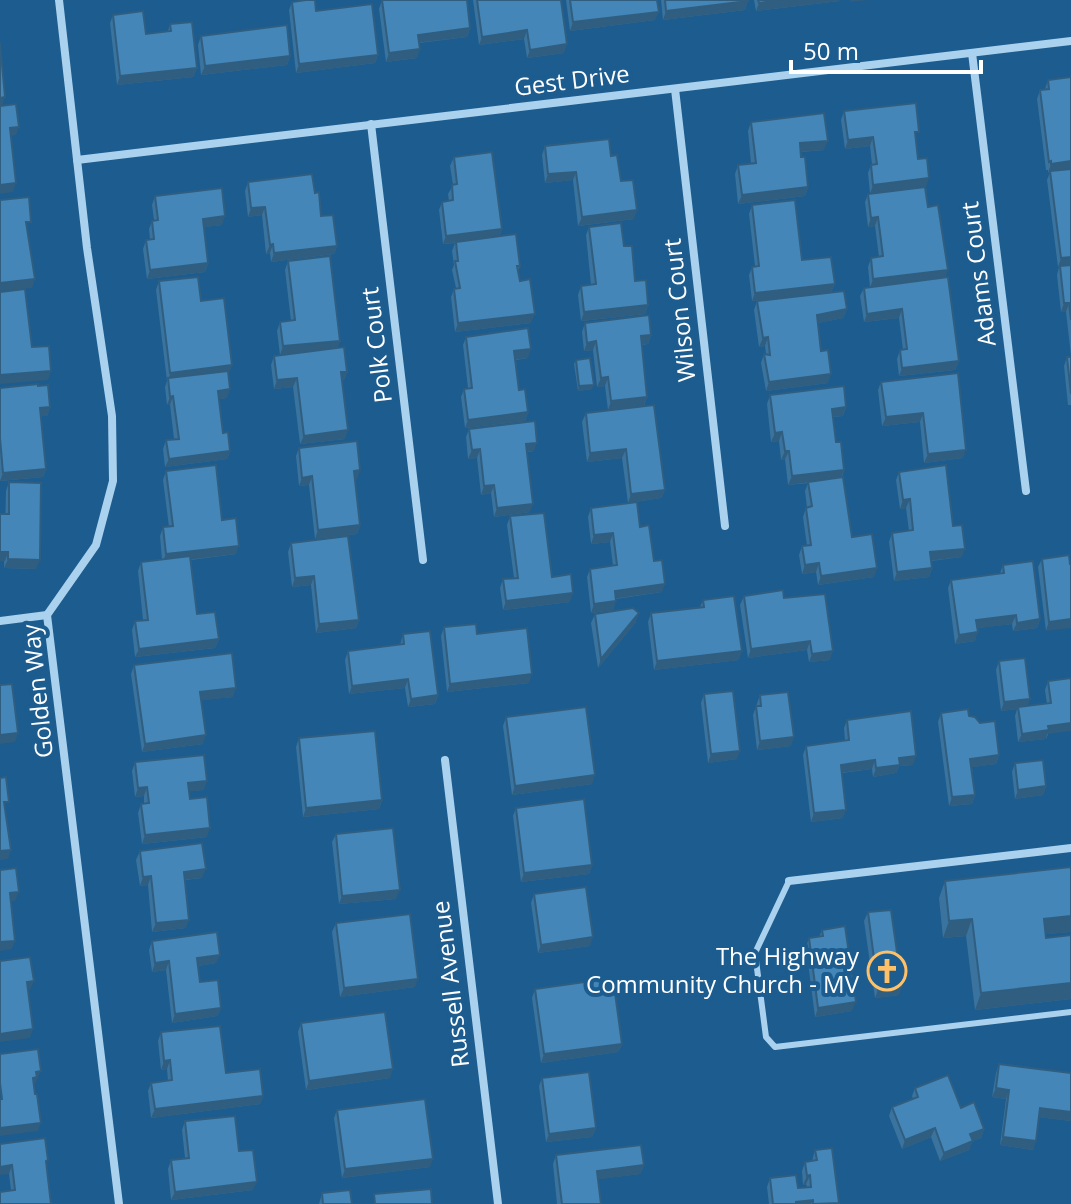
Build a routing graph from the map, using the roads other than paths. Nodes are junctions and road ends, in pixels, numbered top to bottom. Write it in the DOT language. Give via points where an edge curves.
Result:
graph roads {
  1 [pos="59,0"];
  2 [pos="1071,41"];
  3 [pos="972,53"];
  4 [pos="675,89"];
  5 [pos="371,124"];
  6 [pos="77,160"];
  7 [pos="1026,491"];
  8 [pos="725,526"];
  9 [pos="423,560"];
  10 [pos="47,615"];
  11 [pos="0,621"];
  12 [pos="445,760"];
  13 [pos="1071,848"];
  14 [pos="789,881"];
  15 [pos="1071,1012"];
  16 [pos="119,1204"];
  17 [pos="498,1204"];
  1 -- 6 [label="street, Golden Way"];
  2 -- 3 [label="street, Gest Drive"];
  3 -- 4 [label="street, Gest Drive"];
  3 -- 7 [label="street, Adams Court"];
  4 -- 5 [label="street, Gest Drive"];
  4 -- 8 [label="street, Wilson Court"];
  5 -- 6 [label="street, Gest Drive"];
  5 -- 9 [label="street, Polk Court"];
  6 -- 10 [label="street, Golden Way" via="112,416 113,481 96,545"];
  10 -- 11 [label="street"];
  10 -- 16 [label="street, Golden Way"];
  12 -- 17 [label="street, Russell Avenue"];
  13 -- 14 [label="street"];
  14 -- 15 [label="lane" via="755,953 766,1037 775,1047"];
}
